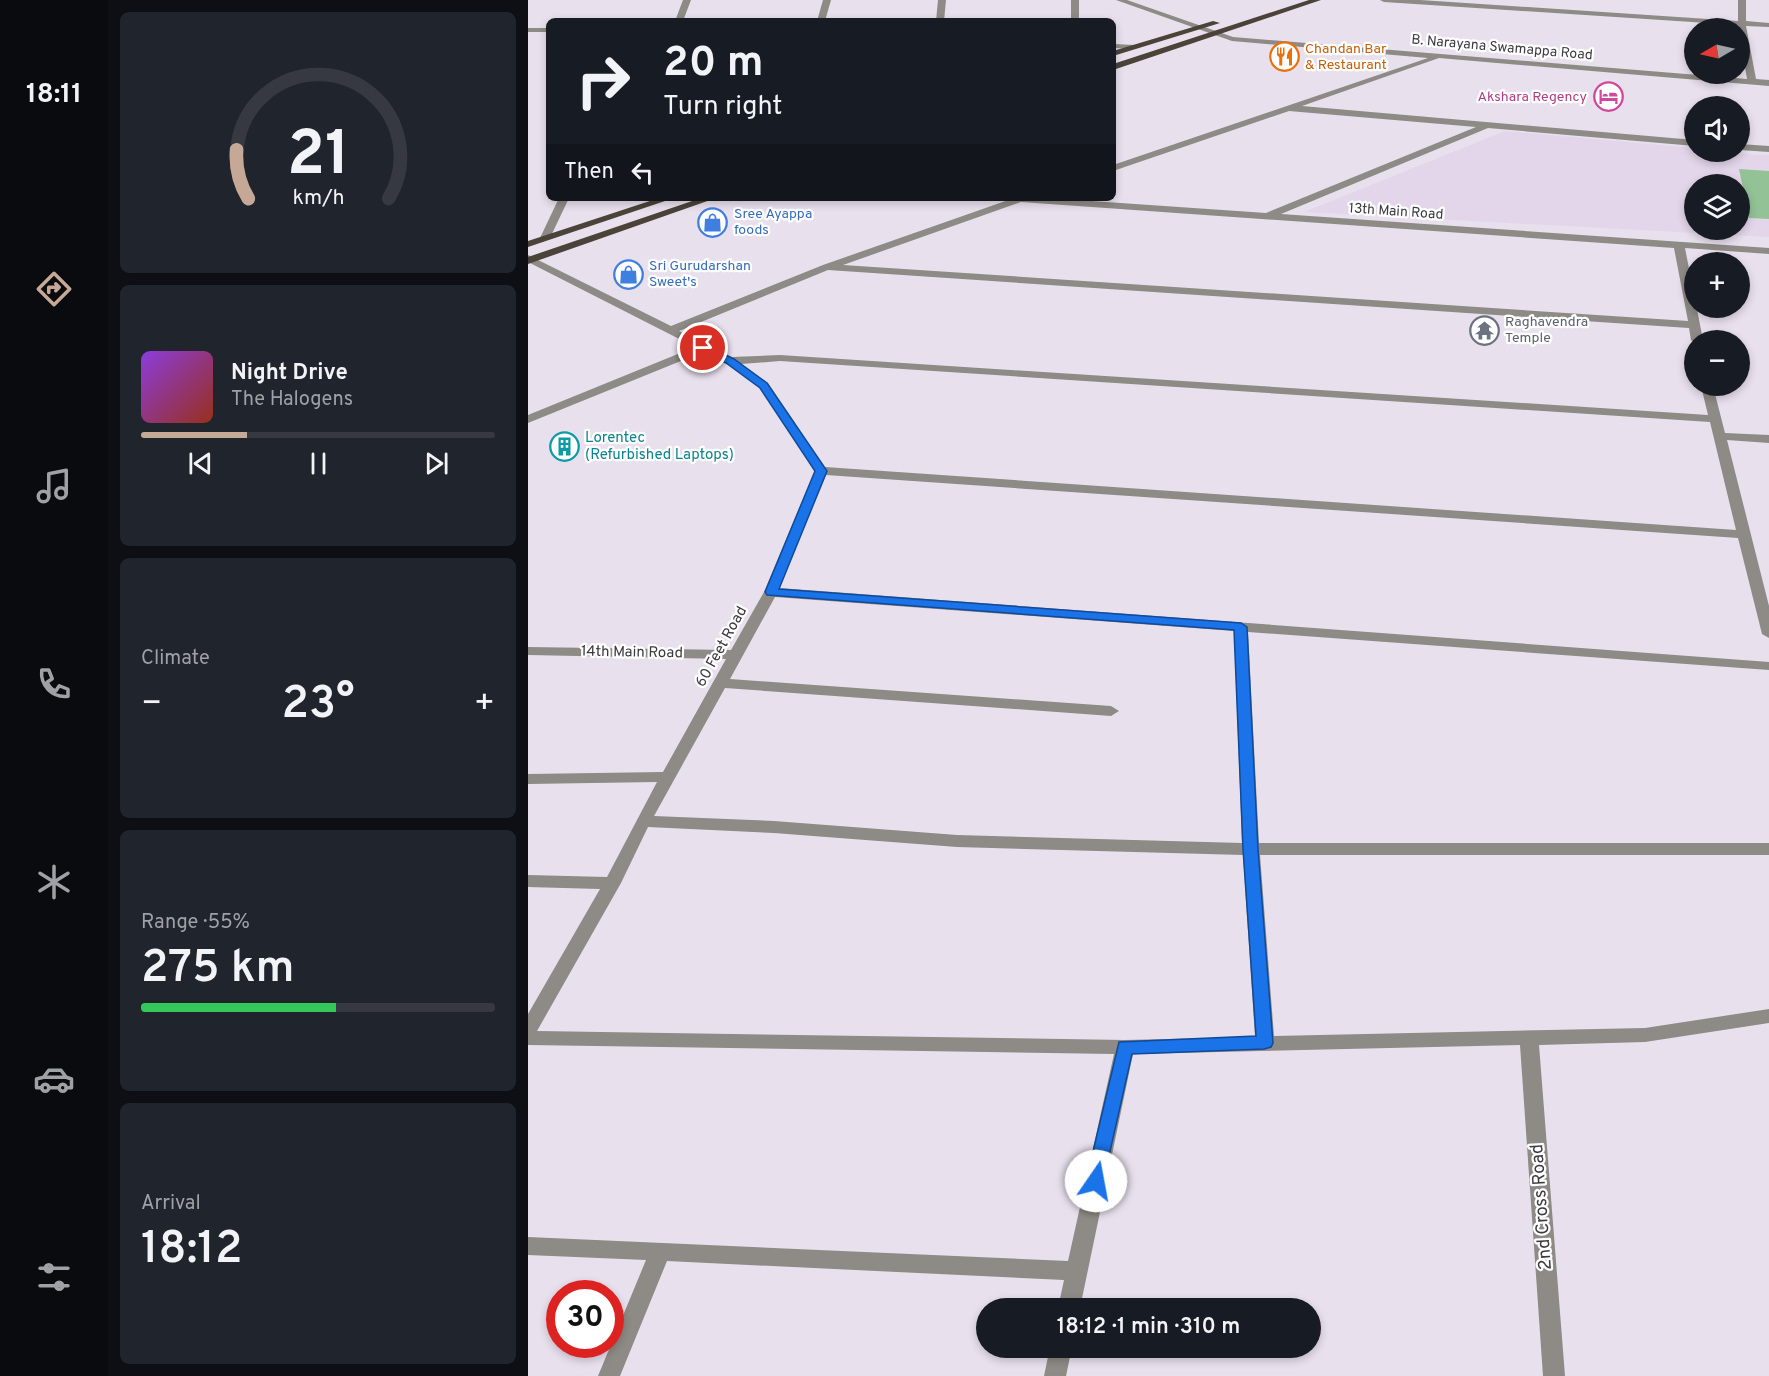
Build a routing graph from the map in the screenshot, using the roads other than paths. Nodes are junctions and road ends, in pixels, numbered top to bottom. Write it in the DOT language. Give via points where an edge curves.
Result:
graph roads {
  1 [pos="687,0"];
  2 [pos="826,0"];
  3 [pos="942,0"];
  4 [pos="1075,0"];
  5 [pos="1120,0"];
  6 [pos="1317,0"];
  7 [pos="1384,0"];
  8 [pos="1742,0"];
  9 [pos="680,18"];
  10 [pos="822,18"];
  11 [pos="940,18"];
  12 [pos="1075,18"];
  13 [pos="1743,18"];
  14 [pos="1684,20"];
  15 [pos="1221,21"];
  16 [pos="1750,25"];
  17 [pos="1769,26"];
  18 [pos="1200,28"];
  19 [pos="528,30"];
  20 [pos="546,30"];
  21 [pos="1215,34"];
  22 [pos="1116,46"];
  23 [pos="1135,47"];
  24 [pos="1116,53"];
  25 [pos="1441,56"];
  26 [pos="1116,66"];
  27 [pos="1750,68"];
  28 [pos="1752,81"];
  29 [pos="1769,83"];
  30 [pos="1289,108"];
  31 [pos="1486,125"];
  32 [pos="1684,142"];
  33 [pos="1750,148"];
  34 [pos="1769,149"];
  35 [pos="1116,167"];
  36 [pos="563,201"];
  37 [pos="660,201"];
  38 [pos="702,201"];
  39 [pos="1014,201"];
  40 [pos="1063,201"];
  41 [pos="1268,216"];
  42 [pos="545,238"];
  43 [pos="528,244"];
  44 [pos="1678,245"];
  45 [pos="1769,251"];
  46 [pos="529,260"];
  47 [pos="827,267"];
  48 [pos="1693,325"];
  49 [pos="1694,330"];
  50 [pos="669,331"];
  51 [pos="703,348"];
  52 [pos="730,361"];
  53 [pos="1709,396"];
  54 [pos="528,419"];
  55 [pos="1715,419"];
  56 [pos="1719,436"];
  57 [pos="1769,439"];
  58 [pos="821,471"];
  59 [pos="1746,536"];
  60 [pos="771,592"];
  61 [pos="1241,627"];
  62 [pos="1769,634"];
  63 [pos="528,651"];
  64 [pos="737,655"];
  65 [pos="1769,666"];
  66 [pos="721,683"];
  67 [pos="1111,711"];
  68 [pos="668,777"];
  69 [pos="528,778"];
  70 [pos="643,821"];
  71 [pos="1251,849"];
  72 [pos="1769,849"];
  73 [pos="528,881"];
  74 [pos="612,883"];
  75 [pos="1769,1016"];
  76 [pos="528,1030"];
  77 [pos="528,1038"];
  78 [pos="1530,1038"];
  79 [pos="1264,1043"];
  80 [pos="1125,1047"];
  81 [pos="528,1246"];
  82 [pos="660,1252"];
  83 [pos="1076,1271"];
  84 [pos="1071,1298"];
  85 [pos="1059,1358"];
  86 [pos="609,1376"];
  87 [pos="1055,1376"];
  88 [pos="1554,1376"];
  1 -- 9 [label="street"];
  2 -- 10 [label="street"];
  3 -- 11 [label="street"];
  4 -- 12 [label="street"];
  5 -- 18 [label="street, B. Narayana Swamappa Road"];
  6 -- 21 [label="main road"];
  7 -- 14 [label="street"];
  8 -- 13 [label="street"];
  15 -- 18 [label="main road"];
  16 -- 17 [label="street"];
  18 -- 21 [label="street, B. Narayana Swamappa Road"];
  18 -- 23 [label="main road"];
  19 -- 20 [label="street"];
  21 -- 25 [label="street, B. Narayana Swamappa Road" via="1232,39"];
  21 -- 26 [label="main road"];
  22 -- 23 [label="street"];
  23 -- 24 [label="main road"];
  25 -- 28 [label="street, B. Narayana Swamappa Road"];
  25 -- 30 [label="street"];
  27 -- 28 [label="street"];
  28 -- 29 [label="street, B. Narayana Swamappa Road"];
  30 -- 31 [label="street"];
  30 -- 35 [label="street"];
  31 -- 32 [label="street"];
  31 -- 41 [label="street"];
  33 -- 34 [label="street"];
  36 -- 42 [label="street"];
  37 -- 42 [label="main road"];
  38 -- 46 [label="main road"];
  39 -- 47 [label="street"];
  40 -- 41 [label="street, 13th Main Road"];
  41 -- 44 [label="street, 13th Main Road"];
  42 -- 43 [label="main road"];
  44 -- 45 [label="street, 13th Main Road"];
  44 -- 48 [label="street"];
  46 -- 50 [label="street"];
  47 -- 48 [label="street"];
  47 -- 50 [label="street"];
  48 -- 49 [label="street"];
  50 -- 51 [label="street"];
  51 -- 52 [label="street"];
  51 -- 54 [label="street"];
  52 -- 55 [label="street" via="780,358"];
  52 -- 58 [label="street" via="764,386"];
  53 -- 55 [label="street"];
  55 -- 56 [label="street"];
  56 -- 57 [label="street"];
  56 -- 59 [label="street"];
  58 -- 59 [label="street"];
  58 -- 60 [label="street, 60 Feet Road"];
  59 -- 62 [label="street"];
  60 -- 61 [label="street"];
  60 -- 64 [label="street, 60 Feet Road"];
  61 -- 65 [label="street"];
  61 -- 71 [label="street"];
  63 -- 64 [label="street, 14th Main Road"];
  64 -- 66 [label="street, 60 Feet Road"];
  66 -- 67 [label="street"];
  66 -- 68 [label="street, 60 Feet Road"];
  68 -- 69 [label="street"];
  68 -- 70 [label="street, 60 Feet Road"];
  70 -- 71 [label="street" via="957,840"];
  70 -- 74 [label="street, 60 Feet Road"];
  71 -- 72 [label="street"];
  71 -- 79 [label="street"];
  73 -- 74 [label="street"];
  74 -- 76 [label="street, 60 Feet Road"];
  75 -- 78 [label="street" via="1645,1035"];
  77 -- 80 [label="street"];
  78 -- 79 [label="street"];
  78 -- 88 [label="street, 2nd Cross Road"];
  79 -- 80 [label="street"];
  80 -- 83 [label="street"];
  81 -- 82 [label="street"];
  82 -- 83 [label="street"];
  82 -- 86 [label="street"];
  83 -- 84 [label="street"];
  85 -- 87 [label="street"];
}
